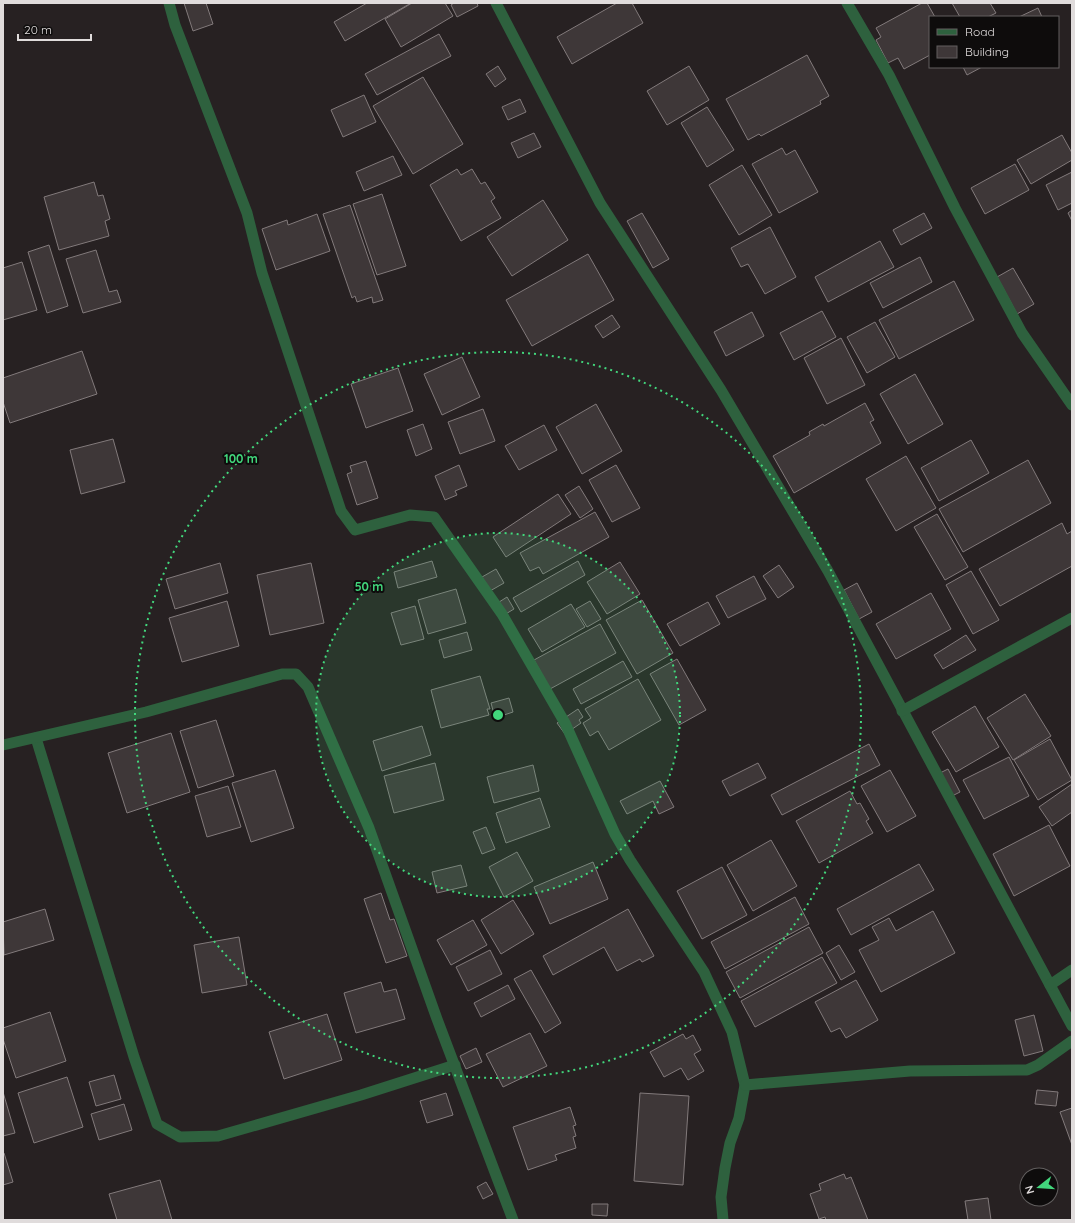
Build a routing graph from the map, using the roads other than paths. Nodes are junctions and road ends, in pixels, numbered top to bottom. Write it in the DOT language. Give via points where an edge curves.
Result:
graph roads {
  1 [pos="169,3"];
  2 [pos="496,3"];
  3 [pos="847,3"];
  4 [pos="1072,405"];
  5 [pos="1072,618"];
  6 [pos="902,711"];
  7 [pos="36,738"];
  8 [pos="3,745"];
  9 [pos="1072,970"];
  10 [pos="1050,985"];
  11 [pos="1072,1026"];
  12 [pos="1072,1041"];
  13 [pos="455,1065"];
  14 [pos="746,1085"];
  15 [pos="513,1220"];
  16 [pos="723,1220"];
  1 -- 14 [label="street" via="247,213 262,273 341,511 354,530 410,515 434,517 498,607 565,723 615,834 704,972 732,1032"];
  2 -- 6 [label="street" via="600,203 725,396 828,571"];
  3 -- 4 [label="street" via="889,75 955,208 1022,333"];
  5 -- 6 [label="street"];
  6 -- 10 [label="street"];
  7 -- 8 [label="street"];
  7 -- 13 [label="street" via="146,712 282,674 296,674 308,687 369,828"];
  7 -- 13 [label="street" via="157,1124 180,1137 218,1136 362,1095"];
  9 -- 10 [label="street"];
  10 -- 11 [label="street"];
  12 -- 14 [label="street" via="1027,1070 910,1071"];
  13 -- 15 [label="street"];
  14 -- 16 [label="street" via="740,1118 730,1143 725,1168 721,1197"];
}
